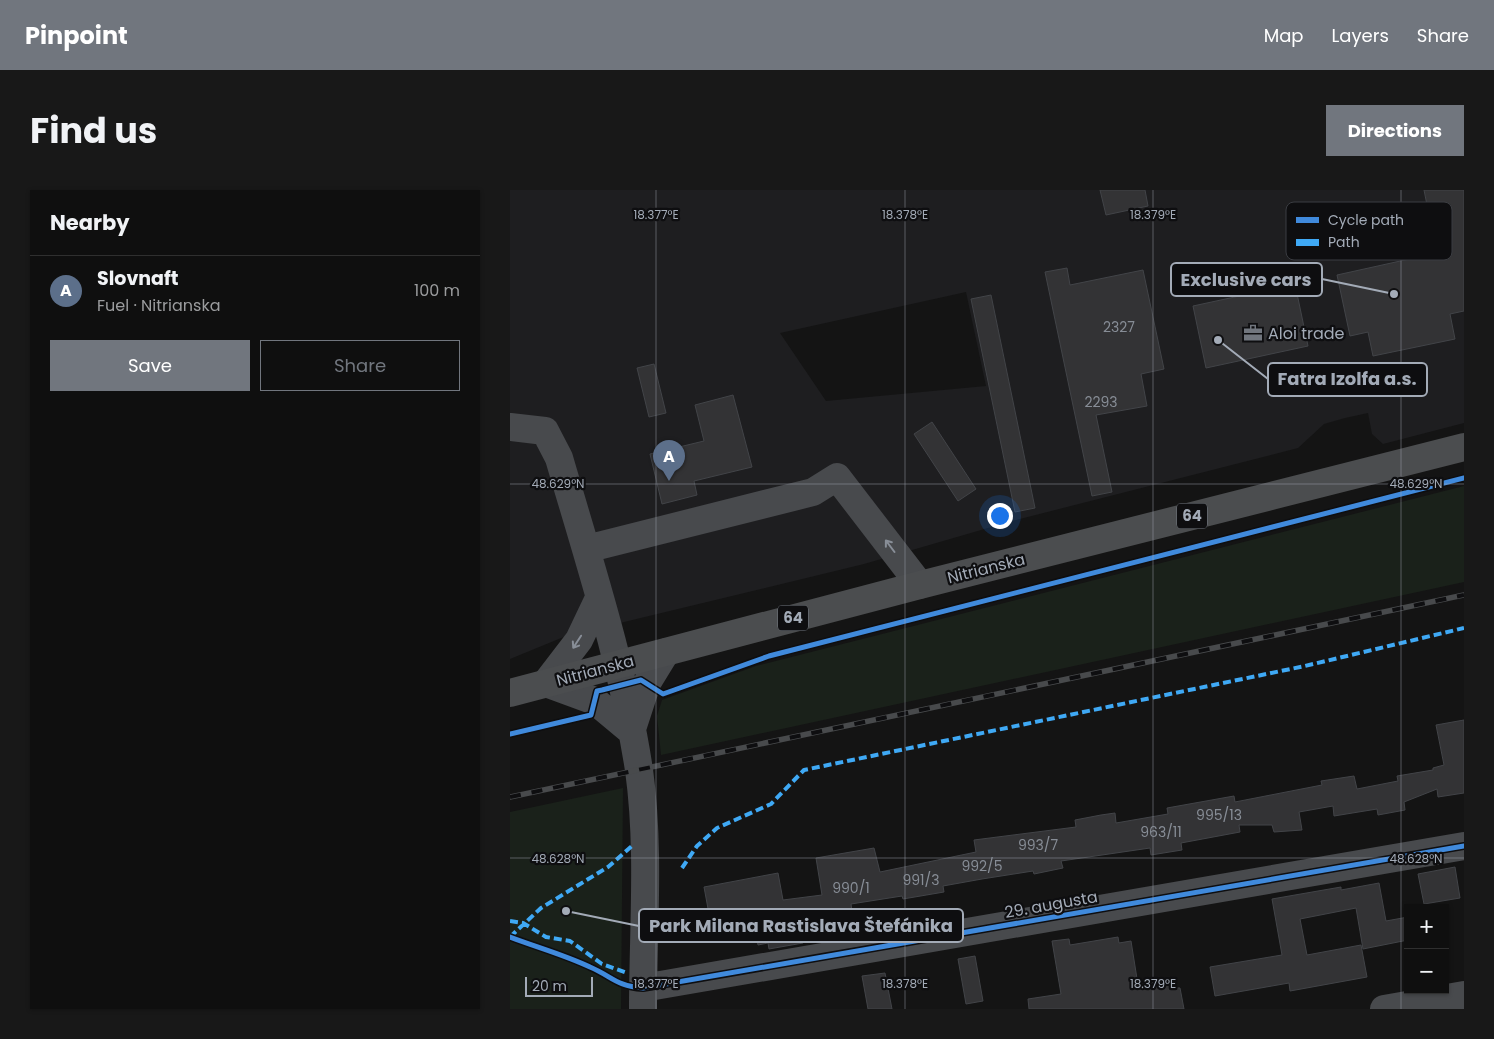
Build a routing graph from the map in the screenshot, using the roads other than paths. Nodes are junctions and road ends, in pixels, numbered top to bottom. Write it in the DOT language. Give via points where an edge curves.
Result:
graph roads {
  1 [pos="510,427"];
  2 [pos="1464,447"];
  3 [pos="586,549"];
  4 [pos="920,585"];
  5 [pos="599,598"];
  6 [pos="666,652"];
  7 [pos="617,664"];
  8 [pos="546,683"];
  9 [pos="510,692"];
  10 [pos="631,731"];
  11 [pos="1464,846"];
  12 [pos="1464,995"];
  13 [pos="643,999"];
  14 [pos="1384,1009"];
  1 -- 3 [label="street" via="545,432 559,458"];
  2 -- 4 [label="main road, Nitrianska / 64"];
  4 -- 3 [label="street, one-way" via="837,477 813,492"];
  3 -- 5 [label="street"];
  4 -- 6 [label="main road, Nitrianska / 64"];
  5 -- 7 [label="street"];
  5 -- 8 [label="street, one-way" via="578,640"];
  6 -- 7 [label="main road, Nitrianska / 64"];
  6 -- 10 [label="street" via="647,684"];
  7 -- 8 [label="main road, Nitrianska / 64"];
  7 -- 10 [label="street"];
  8 -- 9 [label="main road, Nitrianska / 64"];
  8 -- 10 [label="street" via="595,702"];
  10 -- 13 [label="street" via="639,770 646,874"];
  11 -- 13 [label="street, 29. augusta"];
  12 -- 14 [label="street"];
}
